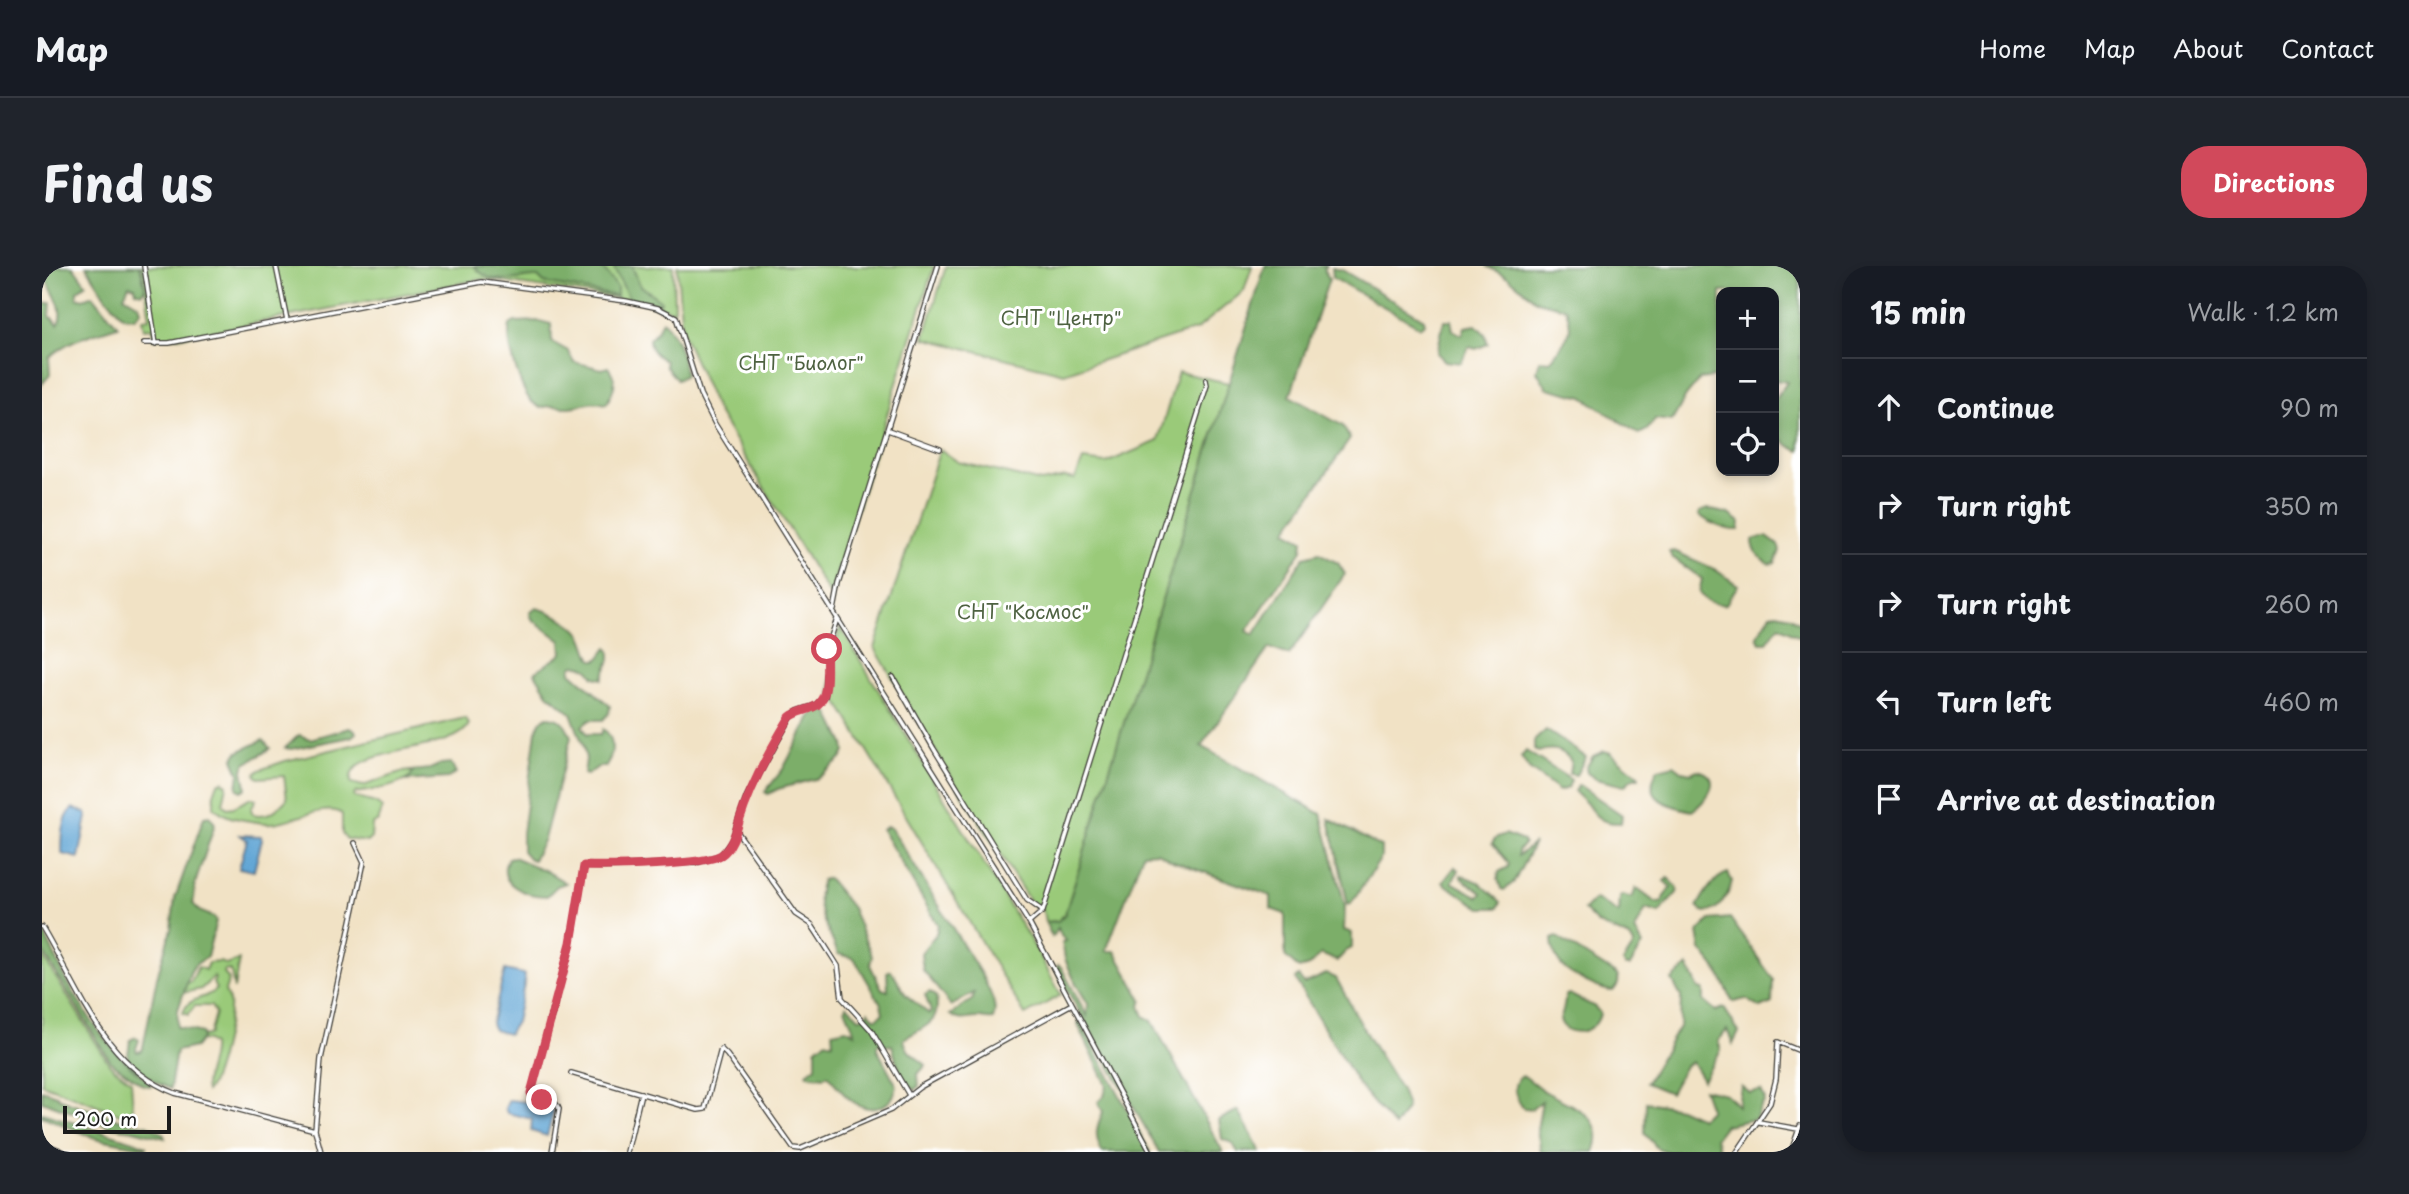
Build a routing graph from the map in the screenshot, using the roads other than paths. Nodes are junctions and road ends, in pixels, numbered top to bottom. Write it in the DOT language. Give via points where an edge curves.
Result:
graph roads {
  1 [pos="144,266"];
  2 [pos="276,266"];
  3 [pos="938,266"];
  4 [pos="287,320"];
  5 [pos="144,343"];
  6 [pos="156,344"];
  7 [pos="1206,380"];
  8 [pos="888,430"];
  9 [pos="940,449"];
  10 [pos="834,612"];
  11 [pos="837,619"];
  12 [pos="894,677"];
  13 [pos="736,830"];
  14 [pos="355,843"];
  15 [pos="1043,911"];
  16 [pos="1029,923"];
  17 [pos="42,927"];
  18 [pos="1072,1004"];
  19 [pos="1800,1051"];
  20 [pos="572,1073"];
  21 [pos="641,1092"];
  22 [pos="909,1095"];
  23 [pos="1759,1122"];
  24 [pos="1799,1127"];
  25 [pos="316,1130"];
  26 [pos="42,1144"];
  27 [pos="42,1150"];
  28 [pos="47,1152"];
  29 [pos="62,1152"];
  30 [pos="321,1152"];
  31 [pos="552,1152"];
  32 [pos="628,1152"];
  33 [pos="1151,1152"];
  34 [pos="1737,1152"];
  35 [pos="1791,1152"];
  1 -- 6 [label="street"];
  2 -- 4 [label="street"];
  3 -- 8 [label="street"];
  4 -- 6 [label="street"];
  4 -- 10 [label="street" via="482,282 626,301 671,314 679,323 700,394 716,424"];
  5 -- 6 [label="street"];
  7 -- 15 [label="street"];
  8 -- 9 [label="street"];
  8 -- 10 [label="street"];
  10 -- 11 [label="street"];
  11 -- 13 [label="street" via="827,649 825,695 816,705 790,717 747,796"];
  11 -- 16 [label="street"];
  12 -- 15 [label="street" via="1027,900"];
  13 -- 22 [label="street" via="796,914 817,933 838,966 842,998 871,1030"];
  13 -- 31 [label="street" via="725,852 699,862 584,866 571,943 531,1093 533,1099 550,1100 559,1109"];
  14 -- 25 [label="street" via="364,862 321,1059"];
  15 -- 16 [label="street"];
  16 -- 18 [label="street"];
  17 -- 25 [label="street" via="108,1040 142,1076 174,1093"];
  18 -- 22 [label="street"];
  18 -- 33 [label="street"];
  19 -- 23 [label="street" via="1778,1042 1773,1095"];
  20 -- 21 [label="street"];
  21 -- 22 [label="street" via="705,1109 721,1049 797,1149 891,1110"];
  21 -- 32 [label="street"];
  23 -- 24 [label="street"];
  23 -- 34 [label="street"];
  24 -- 35 [label="street"];
  25 -- 30 [label="street"];
  26 -- 29 [label="main road"];
  27 -- 28 [label="main road"];
}
